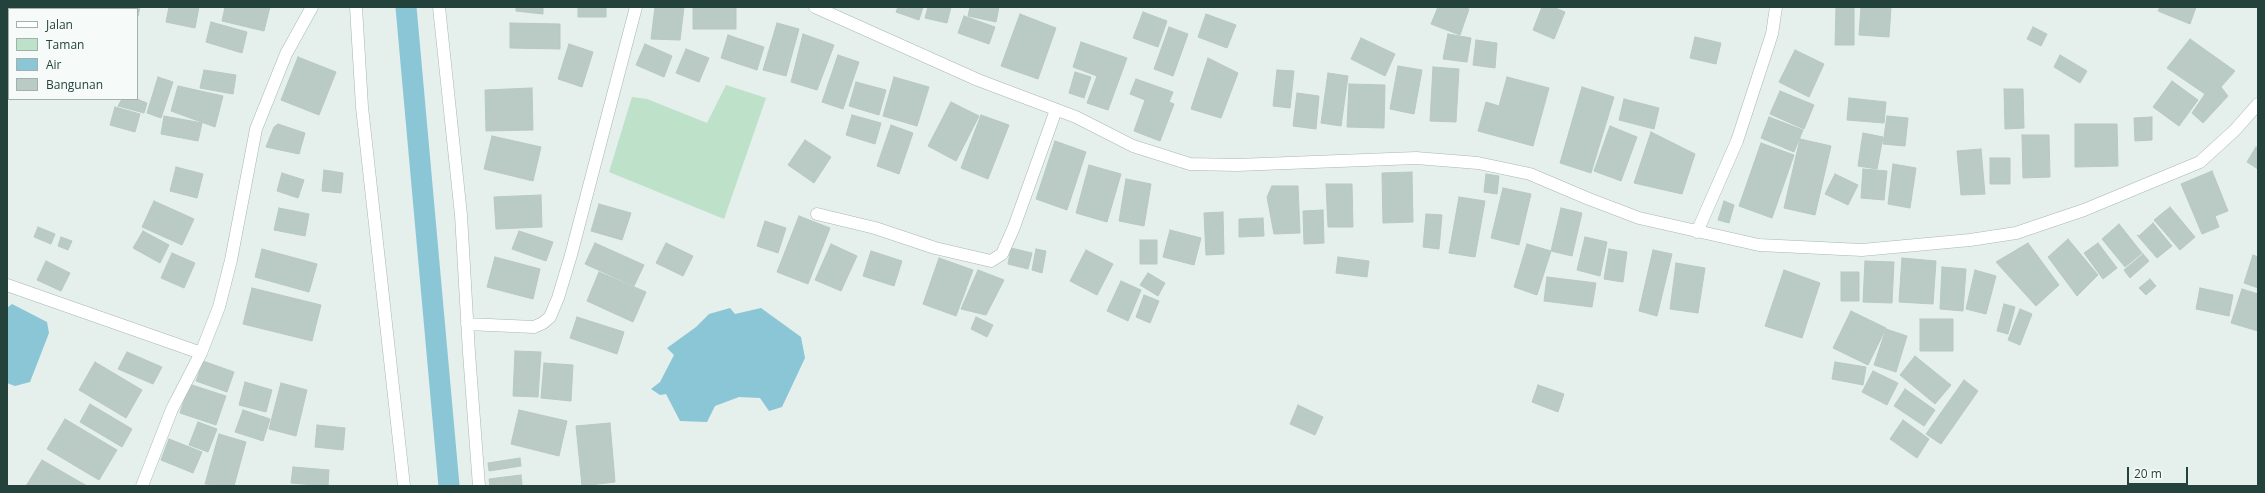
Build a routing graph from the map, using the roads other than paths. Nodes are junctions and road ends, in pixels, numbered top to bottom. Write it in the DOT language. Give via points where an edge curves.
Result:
graph roads {
  1 [pos="312,7"];
  2 [pos="356,7"];
  3 [pos="439,7"];
  4 [pos="636,7"];
  5 [pos="815,7"];
  6 [pos="1776,7"];
  7 [pos="2258,104"];
  8 [pos="1056,110"];
  9 [pos="817,214"];
  10 [pos="1696,232"];
  11 [pos="7,285"];
  12 [pos="467,324"];
  13 [pos="201,353"];
  14 [pos="142,486"];
  15 [pos="404,486"];
  16 [pos="479,486"];
  1 -- 13 [label="street" via="286,54 256,129 231,260 219,307"];
  2 -- 15 [label="street" via="362,107"];
  3 -- 12 [label="street" via="461,215"];
  4 -- 12 [label="street" via="571,255 550,317 534,327"];
  5 -- 8 [label="street" via="978,80"];
  6 -- 10 [label="street" via="1772,34 1737,141"];
  7 -- 10 [label="street" via="2235,130 2200,162 2084,210 2016,233 1862,250 1759,245"];
  8 -- 9 [label="street" via="1014,227 1002,254 991,261 935,248 875,228"];
  8 -- 10 [label="street" via="1076,117 1133,146 1190,164 1237,165 1416,158 1478,163 1530,174 1589,200 1639,218"];
  11 -- 13 [label="street"];
  12 -- 16 [label="street"];
  13 -- 14 [label="street" via="172,409"];
}
